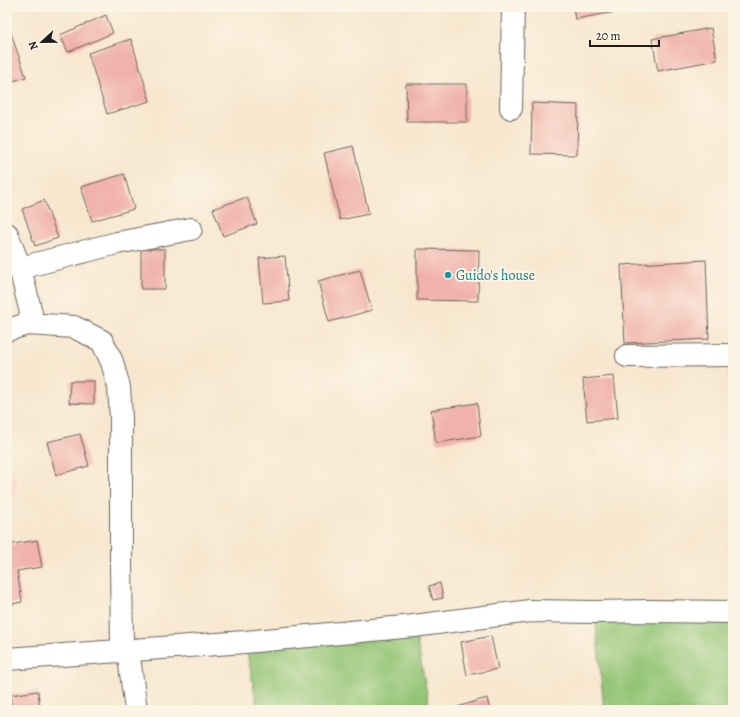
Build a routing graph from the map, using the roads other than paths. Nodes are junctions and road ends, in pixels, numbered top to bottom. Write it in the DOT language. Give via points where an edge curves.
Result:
graph roads {
  1 [pos="513,7"];
  2 [pos="511,108"];
  3 [pos="191,229"];
  4 [pos="7,234"];
  5 [pos="20,268"];
  6 [pos="28,324"];
  7 [pos="7,330"];
  8 [pos="733,355"];
  9 [pos="626,356"];
  10 [pos="733,612"];
  11 [pos="125,650"];
  12 [pos="7,659"];
  13 [pos="136,710"];
  1 -- 2 [label="street"];
  3 -- 5 [label="street" via="117,243"];
  4 -- 5 [label="street"];
  5 -- 6 [label="street" via="31,313"];
  6 -- 7 [label="street"];
  6 -- 11 [label="street" via="74,328 102,341 112,362 119,387 121,418 120,560"];
  8 -- 9 [label="street"];
  10 -- 11 [label="street" via="530,611 245,642"];
  11 -- 12 [label="street"];
  11 -- 13 [label="street"];
}
